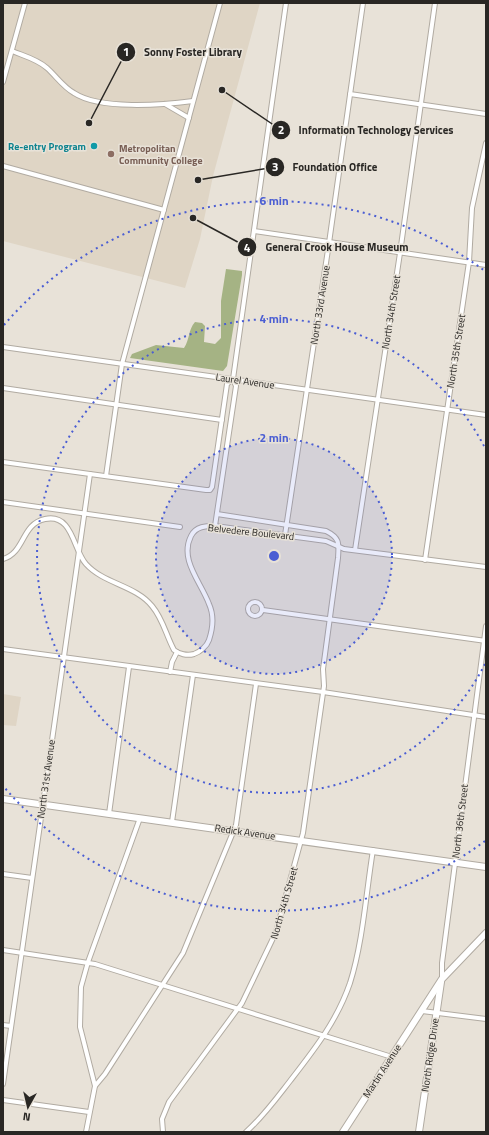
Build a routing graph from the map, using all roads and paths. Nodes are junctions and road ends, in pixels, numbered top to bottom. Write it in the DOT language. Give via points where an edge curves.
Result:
graph roads {
  1 [pos="26,3"];
  2 [pos="220,3"];
  3 [pos="286,3"];
  4 [pos="363,3"];
  5 [pos="435,3"];
  6 [pos="12,51"];
  7 [pos="3,82"];
  8 [pos="350,94"];
  9 [pos="193,101"];
  10 [pos="165,104"];
  11 [pos="421,104"];
  12 [pos="486,114"];
  13 [pos="189,118"];
  14 [pos="486,143"];
  15 [pos="3,166"];
  16 [pos="164,210"];
  17 [pos="254,231"];
  18 [pos="329,243"];
  19 [pos="400,253"];
  20 [pos="469,262"];
  21 [pos="486,265"];
  22 [pos="3,347"];
  23 [pos="122,364"];
  24 [pos="233,379"];
  25 [pos="3,388"];
  26 [pos="307,390"];
  27 [pos="378,400"];
  28 [pos="116,405"];
  29 [pos="447,410"];
  30 [pos="486,415"];
  31 [pos="222,420"];
  32 [pos="3,462"];
  33 [pos="90,474"];
  34 [pos="106,476"];
  35 [pos="3,502"];
  36 [pos="85,514"];
  37 [pos="217,514"];
  38 [pos="286,524"];
  39 [pos="215,526"];
  40 [pos="180,527"];
  41 [pos="285,536"];
  42 [pos="338,546"];
  43 [pos="79,550"];
  44 [pos="355,550"];
  45 [pos="3,559"];
  46 [pos="425,560"];
  47 [pos="486,567"];
  48 [pos="263,610"];
  49 [pos="330,619"];
  50 [pos="486,626"];
  51 [pos="485,641"];
  52 [pos="3,649"];
  53 [pos="176,652"];
  54 [pos="63,658"];
  55 [pos="129,666"];
  56 [pos="170,672"];
  57 [pos="193,675"];
  58 [pos="256,684"];
  59 [pos="323,692"];
  60 [pos="474,715"];
  61 [pos="486,717"];
  62 [pos="3,799"];
  63 [pos="42,804"];
  64 [pos="109,814"];
  65 [pos="140,818"];
  66 [pos="172,822"];
  67 [pos="234,831"];
  68 [pos="301,840"];
  69 [pos="373,850"];
  70 [pos="455,862"];
  71 [pos="486,867"];
  72 [pos="3,874"];
  73 [pos="32,878"];
  74 [pos="486,934"];
  75 [pos="3,950"];
  76 [pos="22,952"];
  77 [pos="88,962"];
  78 [pos="442,979"];
  79 [pos="164,986"];
  80 [pos="237,1008"];
  81 [pos="422,1010"];
  82 [pos="435,1012"];
  83 [pos="486,1019"];
  84 [pos="3,1025"];
  85 [pos="11,1026"];
  86 [pos="325,1036"];
  87 [pos="392,1057"];
  88 [pos="3,1084"];
  89 [pos="95,1086"];
  90 [pos="3,1100"];
  91 [pos="89,1112"];
  92 [pos="86,1132"];
  93 [pos="163,1132"];
  94 [pos="246,1132"];
  95 [pos="343,1132"];
  96 [pos="419,1132"];
  1 -- 6 [label="street"];
  2 -- 9 [label="street"];
  3 -- 17 [label="street"];
  4 -- 8 [label="street, North 33rd Avenue"];
  5 -- 11 [label="street, North 34th Street"];
  6 -- 7 [label="street"];
  6 -- 10 [label="street" via="41,64 67,88 92,102"];
  8 -- 11 [label="street"];
  8 -- 18 [label="street, North 33rd Avenue"];
  9 -- 10 [label="street"];
  9 -- 13 [label="street"];
  10 -- 13 [label="street"];
  11 -- 12 [label="street"];
  11 -- 19 [label="street, North 34th Street"];
  13 -- 16 [label="street"];
  14 -- 20 [label="street, North 35th Street" via="472,208"];
  15 -- 16 [label="street"];
  16 -- 23 [label="street"];
  17 -- 18 [label="street"];
  17 -- 24 [label="street"];
  18 -- 19 [label="street"];
  18 -- 26 [label="street, North 33rd Avenue"];
  19 -- 20 [label="street"];
  19 -- 27 [label="street, North 34th Street"];
  20 -- 21 [label="street"];
  20 -- 29 [label="street, North 35th Street"];
  22 -- 23 [label="street, Laurel Avenue"];
  23 -- 24 [label="street, Laurel Avenue"];
  23 -- 28 [label="street"];
  24 -- 26 [label="street, Laurel Avenue"];
  24 -- 31 [label="street" via="227,384"];
  24 -- 37 [label="street" via="236,386"];
  25 -- 28 [label="street"];
  26 -- 27 [label="street, Laurel Avenue"];
  26 -- 38 [label="street, North 33rd Avenue"];
  27 -- 29 [label="street, Laurel Avenue"];
  27 -- 44 [label="street, North 34th Street"];
  28 -- 31 [label="street"];
  28 -- 34 [label="street"];
  29 -- 30 [label="street, Laurel Avenue"];
  29 -- 46 [label="street, North 35th Street"];
  31 -- 34 [label="street" via="210,490"];
  32 -- 33 [label="street"];
  33 -- 34 [label="street"];
  33 -- 36 [label="street, North 31st Avenue"];
  35 -- 36 [label="street"];
  36 -- 40 [label="street"];
  36 -- 43 [label="street, North 31st Avenue"];
  37 -- 38 [label="street"];
  37 -- 39 [label="street"];
  38 -- 41 [label="street, North 33rd Avenue"];
  38 -- 42 [label="street" via="326,531 335,536"];
  39 -- 41 [label="street, Belvedere Boulevard"];
  39 -- 53 [label="street, Belvedere Boulevard" via="203,527 192,533 187,553 210,605 212,620 208,644 195,654"];
  41 -- 42 [label="street, Belvedere Boulevard" via="326,541"];
  42 -- 44 [label="street, Belvedere Boulevard"];
  42 -- 49 [label="street"];
  43 -- 45 [label="street" via="66,525 57,520 45,519 32,525 15,552"];
  43 -- 53 [label="street" via="85,563 96,574 138,593 151,604"];
  43 -- 54 [label="street, North 31st Avenue"];
  44 -- 46 [label="street, Belvedere Boulevard"];
  46 -- 47 [label="street, Belvedere Boulevard"];
  48 -- 49 [label="street"];
  49 -- 51 [label="street"];
  49 -- 59 [label="street" via="323,669"];
  50 -- 51 [label="street, North 36th Street"];
  51 -- 60 [label="street, North 36th Street"];
  52 -- 54 [label="street"];
  53 -- 56 [label="street"];
  54 -- 55 [label="street"];
  54 -- 63 [label="street, North 31st Avenue"];
  55 -- 56 [label="street"];
  55 -- 64 [label="street"];
  56 -- 57 [label="street"];
  57 -- 58 [label="street"];
  57 -- 66 [label="street"];
  58 -- 59 [label="street"];
  58 -- 67 [label="street"];
  59 -- 60 [label="street"];
  59 -- 68 [label="street, North 34th Street"];
  60 -- 61 [label="street"];
  60 -- 70 [label="street, North 36th Street"];
  62 -- 63 [label="street, Redick Avenue"];
  63 -- 64 [label="street, Redick Avenue"];
  63 -- 73 [label="street, North 31st Avenue"];
  64 -- 65 [label="street, Redick Avenue"];
  65 -- 66 [label="street, Redick Avenue"];
  65 -- 77 [label="street"];
  66 -- 67 [label="street, Redick Avenue"];
  67 -- 68 [label="street, Redick Avenue"];
  67 -- 79 [label="street" via="188,942"];
  68 -- 69 [label="street, Redick Avenue"];
  68 -- 80 [label="street, North 34th Street" via="276,932 254,981"];
  69 -- 70 [label="street, Redick Avenue"];
  69 -- 86 [label="street" via="353,971 338,1013"];
  70 -- 71 [label="street, Redick Avenue"];
  70 -- 78 [label="street, North 36th Street"];
  72 -- 73 [label="street"];
  73 -- 76 [label="street, North 31st Avenue"];
  74 -- 78 [label="street"];
  75 -- 76 [label="street"];
  76 -- 77 [label="street"];
  76 -- 85 [label="street, North 31st Avenue"];
  77 -- 79 [label="street"];
  77 -- 89 [label="street" via="81,987 79,1016 84,1048"];
  78 -- 81 [label="street"];
  78 -- 82 [label="street, North Ridge Drive"];
  79 -- 80 [label="street"];
  79 -- 89 [label="street"];
  80 -- 86 [label="street"];
  80 -- 93 [label="street, North 34th Street" via="169,1102 162,1119"];
  81 -- 82 [label="street"];
  81 -- 87 [label="street, Martin Avenue"];
  82 -- 83 [label="street"];
  82 -- 96 [label="street, North Ridge Drive"];
  84 -- 85 [label="street"];
  85 -- 88 [label="street, North 31st Avenue"];
  86 -- 87 [label="street"];
  86 -- 94 [label="street" via="270,1106"];
  87 -- 95 [label="street, Martin Avenue"];
  89 -- 91 [label="street"];
  90 -- 91 [label="street"];
  91 -- 92 [label="street"];
}
